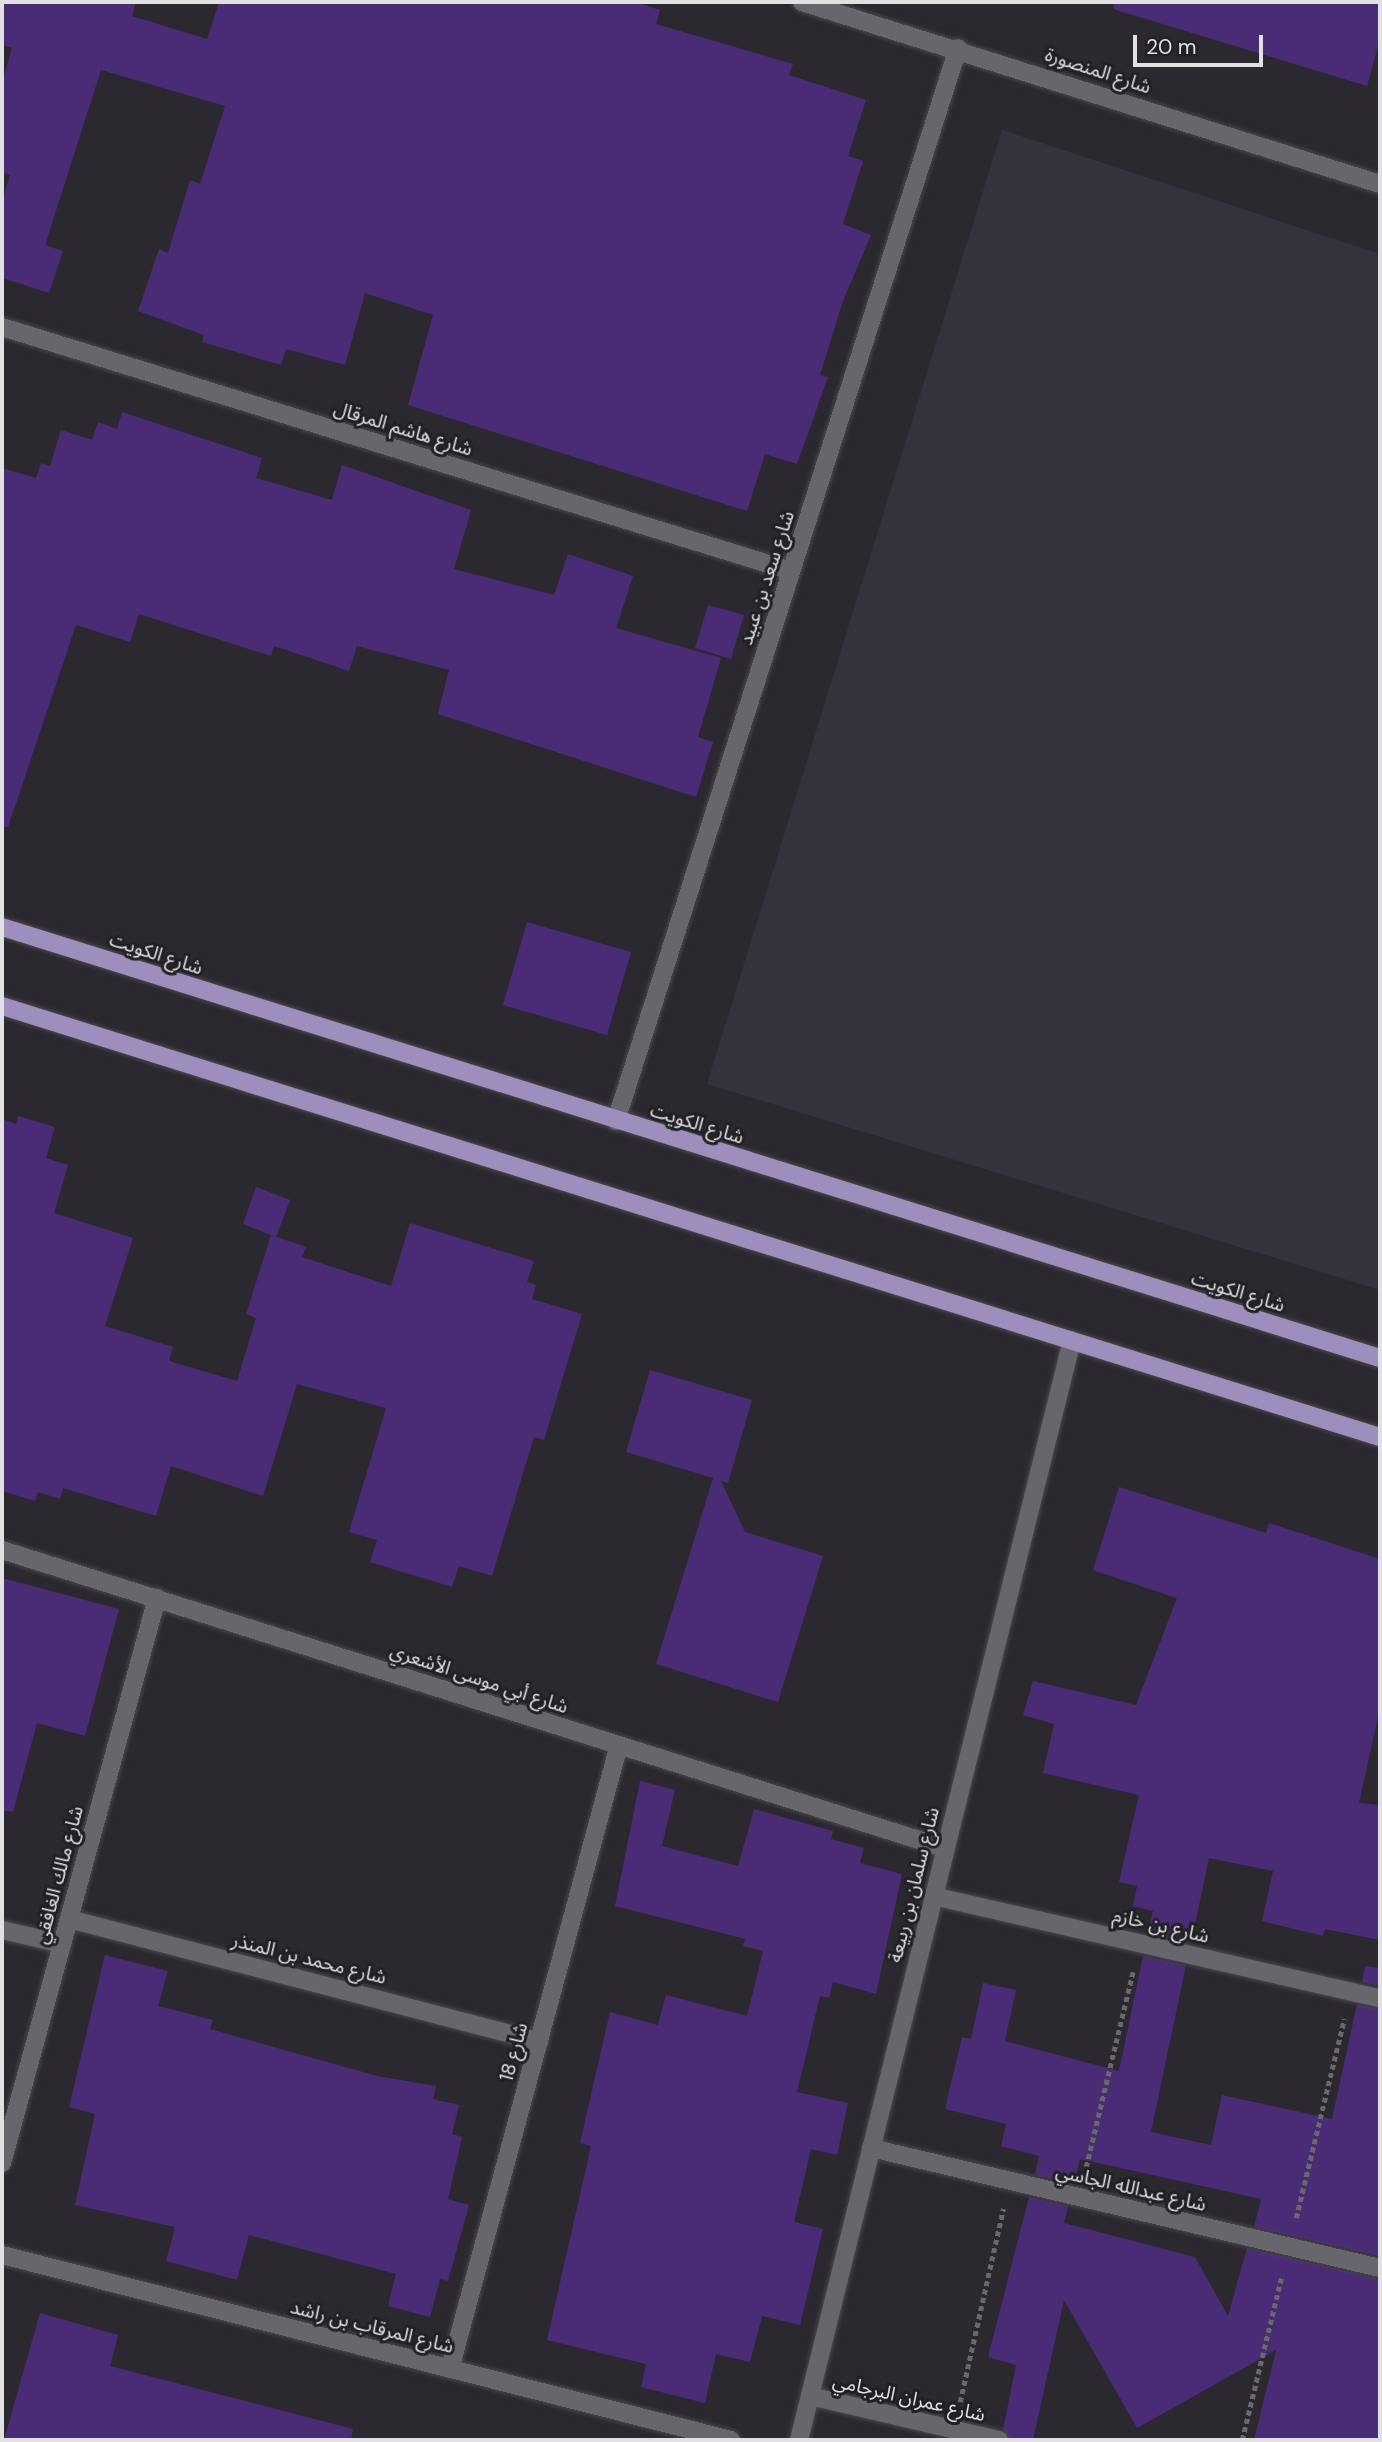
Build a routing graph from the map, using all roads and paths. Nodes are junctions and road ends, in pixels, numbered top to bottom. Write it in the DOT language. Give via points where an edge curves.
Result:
graph roads {
  1 [pos="802,2"];
  2 [pos="958,48"];
  3 [pos="1380,184"];
  4 [pos="2,327"];
  5 [pos="791,571"];
  6 [pos="2,927"];
  7 [pos="2,1006"];
  8 [pos="616,1121"];
  9 [pos="1072,1340"];
  10 [pos="1380,1358"];
  11 [pos="1380,1437"];
  12 [pos="2,1550"];
  13 [pos="157,1598"];
  14 [pos="619,1745"];
  15 [pos="944,1848"];
  16 [pos="933,1896"];
  17 [pos="69,1919"];
  18 [pos="2,1930"];
  19 [pos="1140,1943"];
  20 [pos="62,1944"];
  21 [pos="1380,1998"];
  22 [pos="539,2041"];
  23 [pos="871,2148"];
  24 [pos="2,2163"];
  25 [pos="1009,2180"];
  26 [pos="1079,2197"];
  27 [pos="2,2255"];
  28 [pos="1380,2268"];
  29 [pos="450,2369"];
  30 [pos="810,2396"];
  31 [pos="953,2429"];
  32 [pos="731,2440"];
  33 [pos="799,2440"];
  34 [pos="999,2440"];
  1 -- 2 [label="street, شارع المنصورة"];
  2 -- 3 [label="street, شارع المنصورة"];
  2 -- 5 [label="street, شارع سعد بن عبيد"];
  4 -- 5 [label="street, شارع هاشم المرقال"];
  5 -- 8 [label="street, شارع سعد بن عبيد"];
  6 -- 8 [label="main road, شارع الكويت"];
  7 -- 9 [label="main road"];
  8 -- 10 [label="main road, شارع الكويت"];
  9 -- 11 [label="main road"];
  9 -- 15 [label="street, شارع سلمان بن ربيعة"];
  12 -- 13 [label="street, شارع أبي موسى الأشعري"];
  13 -- 14 [label="street, شارع أبي موسى الأشعري"];
  13 -- 17 [label="street, شارع مالك الغافقي"];
  14 -- 15 [label="street, شارع أبي موسى الأشعري"];
  14 -- 22 [label="street, شارع 18"];
  15 -- 16 [label="street, شارع سلمان بن ربيعة"];
  16 -- 19 [label="street, شارع بن خازم"];
  16 -- 23 [label="street, شارع سلمان بن ربيعة"];
  17 -- 20 [label="street, شارع مالك الغافقي"];
  17 -- 22 [label="street, شارع محمد بن المنذر"];
  18 -- 20 [label="street"];
  19 -- 21 [label="street, شارع بن خازم"];
  19 -- 26 [label="path"];
  20 -- 24 [label="street, شارع مالك الغافقي"];
  22 -- 29 [label="street, شارع 18"];
  23 -- 25 [label="street, شارع عبدالله الجاسي"];
  23 -- 30 [label="street, شارع سلمان بن ربيعة"];
  25 -- 26 [label="street, شارع عبدالله الجاسي"];
  25 -- 31 [label="path"];
  26 -- 28 [label="street, شارع عبدالله الجاسي"];
  27 -- 29 [label="street, شارع المرقاب بن راشد"];
  29 -- 32 [label="street, شارع المرقاب بن راشد"];
  30 -- 31 [label="street, شارع عمران البرجامي"];
  30 -- 33 [label="street, شارع سلمان بن ربيعة"];
  31 -- 34 [label="street, شارع عمران البرجامي"];
}
